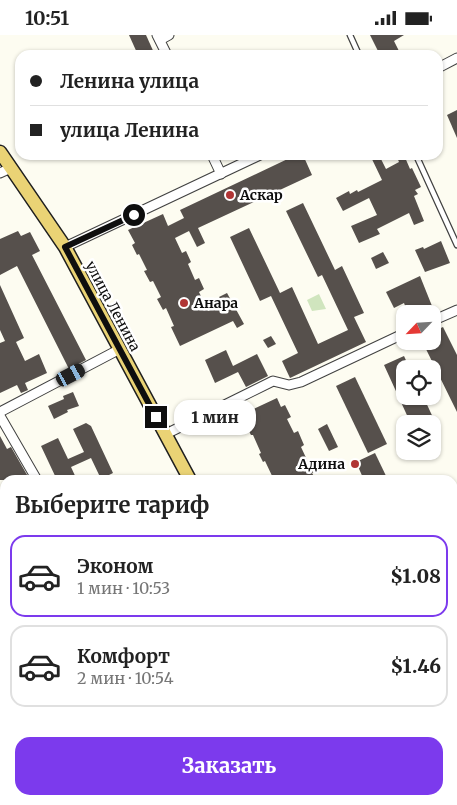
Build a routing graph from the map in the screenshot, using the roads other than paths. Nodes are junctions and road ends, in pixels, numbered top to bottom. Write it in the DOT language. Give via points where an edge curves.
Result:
graph roads {
  1 [pos="169,35"];
  2 [pos="350,35"];
  3 [pos="159,37"];
  4 [pos="164,50"];
  5 [pos="357,50"];
  6 [pos="457,58"];
  7 [pos="443,65"];
  8 [pos="0,152"];
  9 [pos="214,160"];
  10 [pos="250,160"];
  11 [pos="418,160"];
  12 [pos="5,171"];
  13 [pos="221,174"];
  14 [pos="457,245"];
  15 [pos="65,247"];
  16 [pos="457,310"];
  17 [pos="441,317"];
  18 [pos="396,337"];
  19 [pos="120,349"];
  20 [pos="0,414"];
  21 [pos="166,434"];
  22 [pos="34,475"];
  23 [pos="187,475"];
  1 -- 3 [label="street"];
  2 -- 5 [label="lane"];
  3 -- 4 [label="street"];
  6 -- 7 [label="street"];
  8 -- 12 [label="main road, улица Ленина"];
  9 -- 13 [label="street"];
  10 -- 13 [label="street"];
  11 -- 14 [label="lane"];
  12 -- 15 [label="main road, улица Ленина"];
  13 -- 15 [label="street"];
  15 -- 19 [label="main road, улица Ленина"];
  16 -- 17 [label="street"];
  18 -- 21 [label="street" via="301,382 289,385 274,381"];
  19 -- 20 [label="street"];
  19 -- 21 [label="main road, улица Ленина"];
  20 -- 22 [label="street"];
  21 -- 23 [label="main road, улица Ленина"];
}
